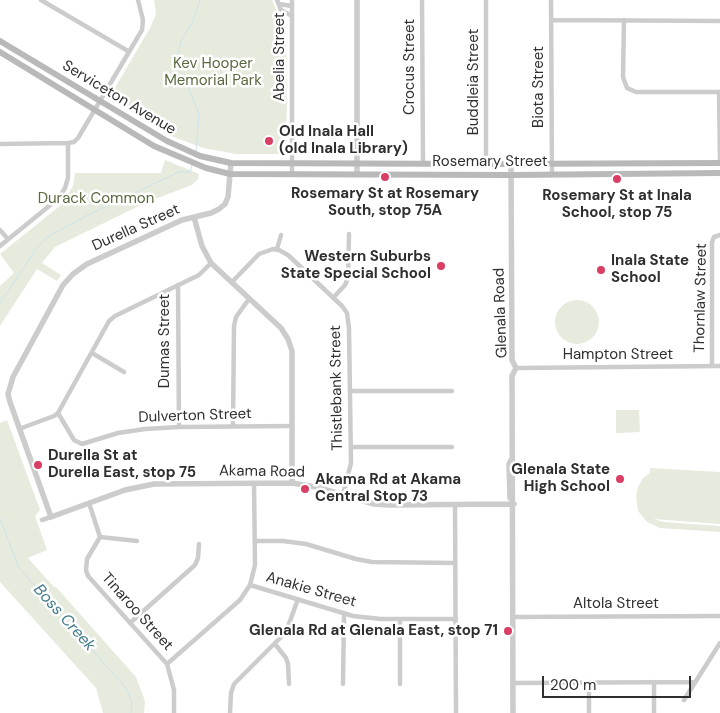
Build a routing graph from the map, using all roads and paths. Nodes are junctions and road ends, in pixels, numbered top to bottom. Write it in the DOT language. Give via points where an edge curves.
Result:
graph roads {
  1 [pos="41,0"];
  2 [pos="138,0"];
  3 [pos="292,0"];
  4 [pos="357,0"];
  5 [pos="422,0"];
  6 [pos="486,0"];
  7 [pos="551,0"];
  8 [pos="278,2"];
  9 [pos="292,6"];
  10 [pos="292,16"];
  11 [pos="552,20"];
  12 [pos="624,20"];
  13 [pos="720,21"];
  14 [pos="0,42"];
  15 [pos="128,51"];
  16 [pos="0,52"];
  17 [pos="720,92"];
  18 [pos="98,101"];
  19 [pos="95,109"];
  20 [pos="68,143"];
  21 [pos="0,144"];
  22 [pos="231,163"];
  23 [pos="292,163"];
  24 [pos="357,163"];
  25 [pos="423,163"];
  26 [pos="720,163"];
  27 [pos="486,164"];
  28 [pos="511,164"];
  29 [pos="552,164"];
  30 [pos="720,173"];
  31 [pos="230,174"];
  32 [pos="292,174"];
  33 [pos="357,174"];
  34 [pos="552,174"];
  35 [pos="511,175"];
  36 [pos="194,217"];
  37 [pos="0,230"];
  38 [pos="349,234"];
  39 [pos="281,235"];
  40 [pos="720,235"];
  41 [pos="8,239"];
  42 [pos="0,246"];
  43 [pos="277,250"];
  44 [pos="211,263"];
  45 [pos="232,282"];
  46 [pos="178,285"];
  47 [pos="333,298"];
  48 [pos="249,299"];
  49 [pos="712,299"];
  50 [pos="720,299"];
  51 [pos="92,354"];
  52 [pos="712,366"];
  53 [pos="720,366"];
  54 [pos="516,368"];
  55 [pos="124,372"];
  56 [pos="350,391"];
  57 [pos="452,391"];
  58 [pos="58,413"];
  59 [pos="178,426"];
  60 [pos="233,426"];
  61 [pos="292,426"];
  62 [pos="19,429"];
  63 [pos="452,446"];
  64 [pos="351,447"];
  65 [pos="254,483"];
  66 [pos="292,483"];
  67 [pos="343,495"];
  68 [pos="89,503"];
  69 [pos="512,504"];
  70 [pos="455,505"];
  71 [pos="51,517"];
  72 [pos="42,520"];
  73 [pos="100,537"];
  74 [pos="137,541"];
  75 [pos="254,541"];
  76 [pos="199,544"];
  77 [pos="456,563"];
  78 [pos="250,585"];
  79 [pos="298,599"];
  80 [pos="344,614"];
  81 [pos="720,616"];
  82 [pos="512,617"];
  83 [pos="400,619"];
  84 [pos="456,619"];
  85 [pos="130,622"];
  86 [pos="720,643"];
  87 [pos="275,644"];
  88 [pos="167,664"];
  89 [pos="589,682"];
  90 [pos="654,682"];
  91 [pos="695,682"];
  92 [pos="512,683"];
  93 [pos="289,684"];
  94 [pos="343,684"];
  95 [pos="400,684"];
  96 [pos="684,700"];
  97 [pos="174,713"];
  98 [pos="230,713"];
  99 [pos="456,713"];
  100 [pos="512,713"];
  101 [pos="589,713"];
  102 [pos="654,713"];
  1 -- 15 [label="street"];
  2 -- 15 [label="street" via="142,30"];
  3 -- 9 [label="street, Abelia Street"];
  4 -- 24 [label="street"];
  5 -- 25 [label="street, Crocus Street"];
  6 -- 27 [label="street, Buddleia Street"];
  7 -- 11 [label="street, Biota Street"];
  8 -- 9 [label="street"];
  8 -- 10 [label="street" via="281,10"];
  9 -- 10 [label="street, Abelia Street"];
  10 -- 23 [label="street, Abelia Street"];
  11 -- 12 [label="street"];
  11 -- 29 [label="street, Biota Street"];
  12 -- 13 [label="street"];
  12 -- 17 [label="street" via="623,77 627,88 636,92"];
  14 -- 18 [label="main road, Serviceton Avenue"];
  15 -- 18 [label="street"];
  16 -- 19 [label="main road, Serviceton Avenue"];
  17 -- 26 [label="street"];
  18 -- 19 [label="street"];
  18 -- 22 [label="main road, Serviceton Avenue" via="166,141 200,156"];
  19 -- 20 [label="street" via="78,138"];
  19 -- 31 [label="main road, Serviceton Avenue" via="154,146"];
  20 -- 21 [label="street"];
  20 -- 41 [label="street" via="68,178 59,198"];
  22 -- 23 [label="main road, Rosemary Street"];
  22 -- 31 [label="street, Durella Street"];
  23 -- 24 [label="main road, Rosemary Street"];
  23 -- 32 [label="street, Abelia Street"];
  24 -- 25 [label="main road, Rosemary Street"];
  24 -- 33 [label="street"];
  25 -- 27 [label="main road, Rosemary Street"];
  26 -- 29 [label="main road, Rosemary Street"];
  27 -- 28 [label="main road, Rosemary Street"];
  28 -- 29 [label="main road, Rosemary Street"];
  28 -- 35 [label="street, Glenala Road"];
  29 -- 34 [label="street, Biota Street"];
  30 -- 34 [label="main road, Rosemary Street"];
  31 -- 32 [label="main road, Rosemary Street"];
  31 -- 36 [label="street, Durella Street" via="225,204 211,213"];
  32 -- 33 [label="main road, Rosemary Street"];
  33 -- 35 [label="main road, Rosemary Street"];
  34 -- 35 [label="main road, Rosemary Street"];
  35 -- 54 [label="street, Glenala Road" via="512,360"];
  36 -- 44 [label="street" via="202,246"];
  36 -- 62 [label="street, Durella Street" via="87,264 68,279 9,386 10,402"];
  37 -- 41 [label="street"];
  38 -- 47 [label="street" via="348,278"];
  39 -- 43 [label="street"];
  40 -- 49 [label="street, Thornlaw Street" via="712,242"];
  41 -- 42 [label="street"];
  43 -- 45 [label="street" via="259,254"];
  43 -- 47 [label="street, Thistlebank Street" via="288,255"];
  44 -- 45 [label="street"];
  44 -- 46 [label="street" via="199,275"];
  45 -- 48 [label="street"];
  46 -- 51 [label="street" via="115,316 109,321"];
  46 -- 59 [label="street, Dumas Street"];
  47 -- 56 [label="street, Thistlebank Street" via="342,306 349,320"];
  48 -- 60 [label="street" via="236,317 234,326"];
  48 -- 61 [label="street" via="288,338 292,351"];
  49 -- 50 [label="street"];
  49 -- 52 [label="street, Thornlaw Street"];
  51 -- 55 [label="street"];
  51 -- 58 [label="street"];
  52 -- 53 [label="street, Hampton Street"];
  52 -- 54 [label="street, Hampton Street"];
  54 -- 69 [label="street, Glenala Road" via="512,376 509,464"];
  56 -- 57 [label="street"];
  56 -- 64 [label="street, Thistlebank Street"];
  58 -- 59 [label="street, Dulverton Street" via="74,440 82,444 132,430"];
  58 -- 62 [label="street"];
  59 -- 60 [label="street, Dulverton Street"];
  60 -- 61 [label="street, Dulverton Street"];
  61 -- 66 [label="street"];
  62 -- 71 [label="street, Durella Street"];
  63 -- 64 [label="street"];
  64 -- 67 [label="street, Thistlebank Street" via="350,471"];
  65 -- 66 [label="street, Akama Road"];
  65 -- 68 [label="street, Akama Road" via="154,484"];
  65 -- 75 [label="street"];
  66 -- 67 [label="street, Akama Road"];
  67 -- 70 [label="street, Akama Road" via="374,504"];
  68 -- 71 [label="street, Akama Road"];
  68 -- 73 [label="street"];
  69 -- 70 [label="street, Akama Road"];
  69 -- 82 [label="street, Glenala Road"];
  70 -- 77 [label="street"];
  71 -- 72 [label="street, Akama Road"];
  73 -- 74 [label="street"];
  73 -- 85 [label="street, Tinaroo Street" via="87,558 88,576"];
  75 -- 77 [label="street" via="295,542 372,562"];
  75 -- 78 [label="street" via="255,565"];
  76 -- 85 [label="street" via="195,565"];
  77 -- 84 [label="street"];
  78 -- 79 [label="street, Anakie Street"];
  78 -- 88 [label="street" via="240,600"];
  79 -- 80 [label="street, Anakie Street"];
  79 -- 87 [label="street" via="286,632"];
  80 -- 83 [label="street, Anakie Street"];
  80 -- 94 [label="street"];
  81 -- 82 [label="street, Altola Street"];
  82 -- 92 [label="street, Glenala Road"];
  83 -- 84 [label="street, Anakie Street"];
  83 -- 95 [label="street"];
  84 -- 99 [label="street"];
  85 -- 88 [label="street, Tinaroo Street"];
  86 -- 91 [label="street"];
  87 -- 93 [label="street" via="286,658"];
  87 -- 98 [label="street" via="234,684"];
  88 -- 97 [label="street, Tinaroo Street" via="174,690"];
  89 -- 90 [label="street"];
  89 -- 92 [label="street"];
  89 -- 101 [label="street"];
  90 -- 91 [label="street"];
  90 -- 102 [label="street"];
  91 -- 96 [label="street"];
  92 -- 100 [label="street, Glenala Road"];
}
